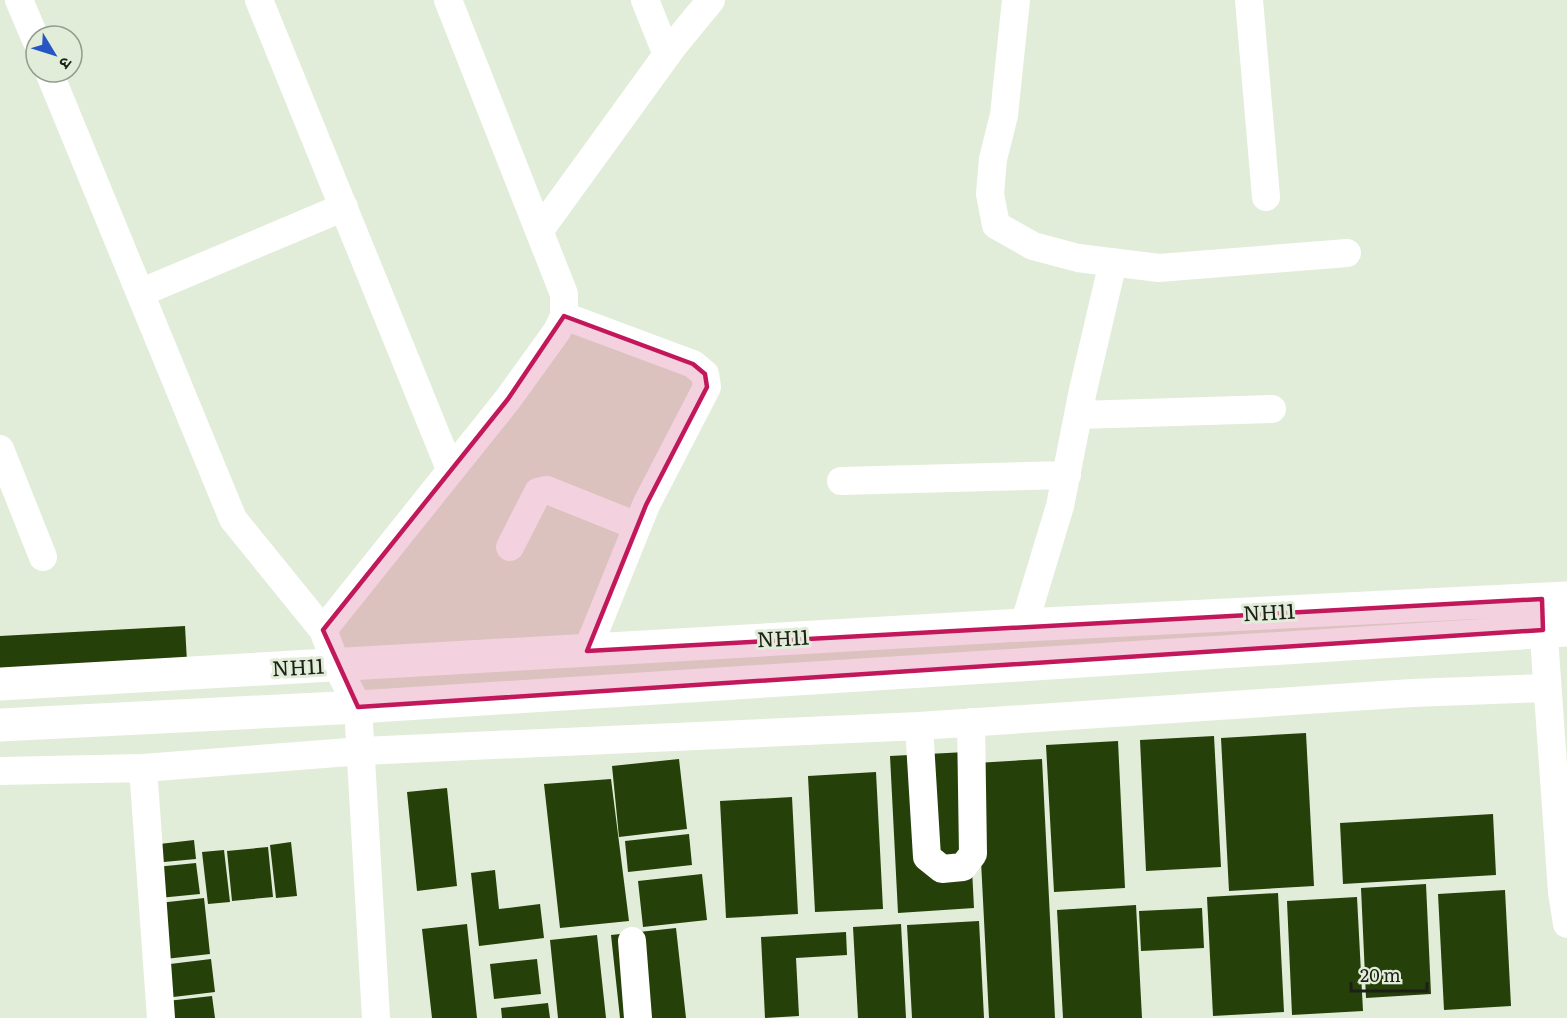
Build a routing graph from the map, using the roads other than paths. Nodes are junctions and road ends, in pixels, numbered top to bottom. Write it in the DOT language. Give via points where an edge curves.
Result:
graph roads {
  1 [pos="20,0"];
  2 [pos="259,0"];
  3 [pos="448,0"];
  4 [pos="645,0"];
  5 [pos="711,0"];
  6 [pos="1016,0"];
  7 [pos="1249,0"];
  8 [pos="30,24"];
  9 [pos="667,55"];
  10 [pos="54,84"];
  11 [pos="1266,197"];
  12 [pos="344,207"];
  13 [pos="540,230"];
  14 [pos="1347,253"];
  15 [pos="1113,262"];
  16 [pos="140,293"];
  17 [pos="564,316"];
  18 [pos="1272,409"];
  19 [pos="1079,415"];
  20 [pos="2,458"];
  21 [pos="450,469"];
  22 [pos="1067,475"];
  23 [pos="841,481"];
  24 [pos="637,526"];
  25 [pos="510,547"];
  26 [pos="43,557"];
  27 [pos="1555,614"];
  28 [pos="1024,625"];
  29 [pos="323,630"];
  30 [pos="587,651"];
  31 [pos="337,666"];
  32 [pos="0,684"];
  33 [pos="1547,688"];
  34 [pos="358,707"];
  35 [pos="971,722"];
  36 [pos="0,725"];
  37 [pos="919,726"];
  38 [pos="362,751"];
  39 [pos="142,768"];
  40 [pos="0,771"];
  41 [pos="1567,924"];
  42 [pos="632,941"];
  43 [pos="161,1018"];
  44 [pos="376,1018"];
  45 [pos="638,1018"];
  1 -- 8 [label="street"];
  2 -- 12 [label="street"];
  3 -- 13 [label="street"];
  4 -- 9 [label="street"];
  5 -- 9 [label="street"];
  6 -- 15 [label="street" via="1004,115 993,159 990,194 996,225 1034,246 1078,258"];
  7 -- 11 [label="street"];
  9 -- 13 [label="street"];
  10 -- 16 [label="street"];
  12 -- 16 [label="street"];
  12 -- 21 [label="street"];
  13 -- 17 [label="street" via="564,294"];
  14 -- 15 [label="street" via="1159,268"];
  15 -- 19 [label="street"];
  16 -- 29 [label="street" via="233,519"];
  17 -- 21 [label="street" via="508,399"];
  17 -- 24 [label="street" via="693,364 705,374 707,387"];
  18 -- 19 [label="street"];
  19 -- 22 [label="street"];
  20 -- 26 [label="street"];
  21 -- 29 [label="street"];
  22 -- 23 [label="street"];
  22 -- 28 [label="street"];
  24 -- 25 [label="street" via="546,490 538,492"];
  24 -- 30 [label="street"];
  27 -- 28 [label="highway, NH11"];
  27 -- 33 [label="street"];
  27 -- 34 [label="highway"];
  28 -- 30 [label="highway, NH11"];
  29 -- 31 [label="street"];
  30 -- 31 [label="highway, NH11"];
  31 -- 32 [label="highway, NH11"];
  31 -- 34 [label="street"];
  33 -- 35 [label="street"];
  33 -- 41 [label="street"];
  34 -- 36 [label="highway"];
  34 -- 38 [label="street"];
  35 -- 37 [label="street"];
  35 -- 37 [label="street" via="973,854 963,867 942,868 927,857"];
  37 -- 38 [label="street"];
  38 -- 39 [label="street"];
  38 -- 44 [label="street"];
  39 -- 40 [label="street"];
  39 -- 43 [label="street"];
  42 -- 45 [label="street"];
}
